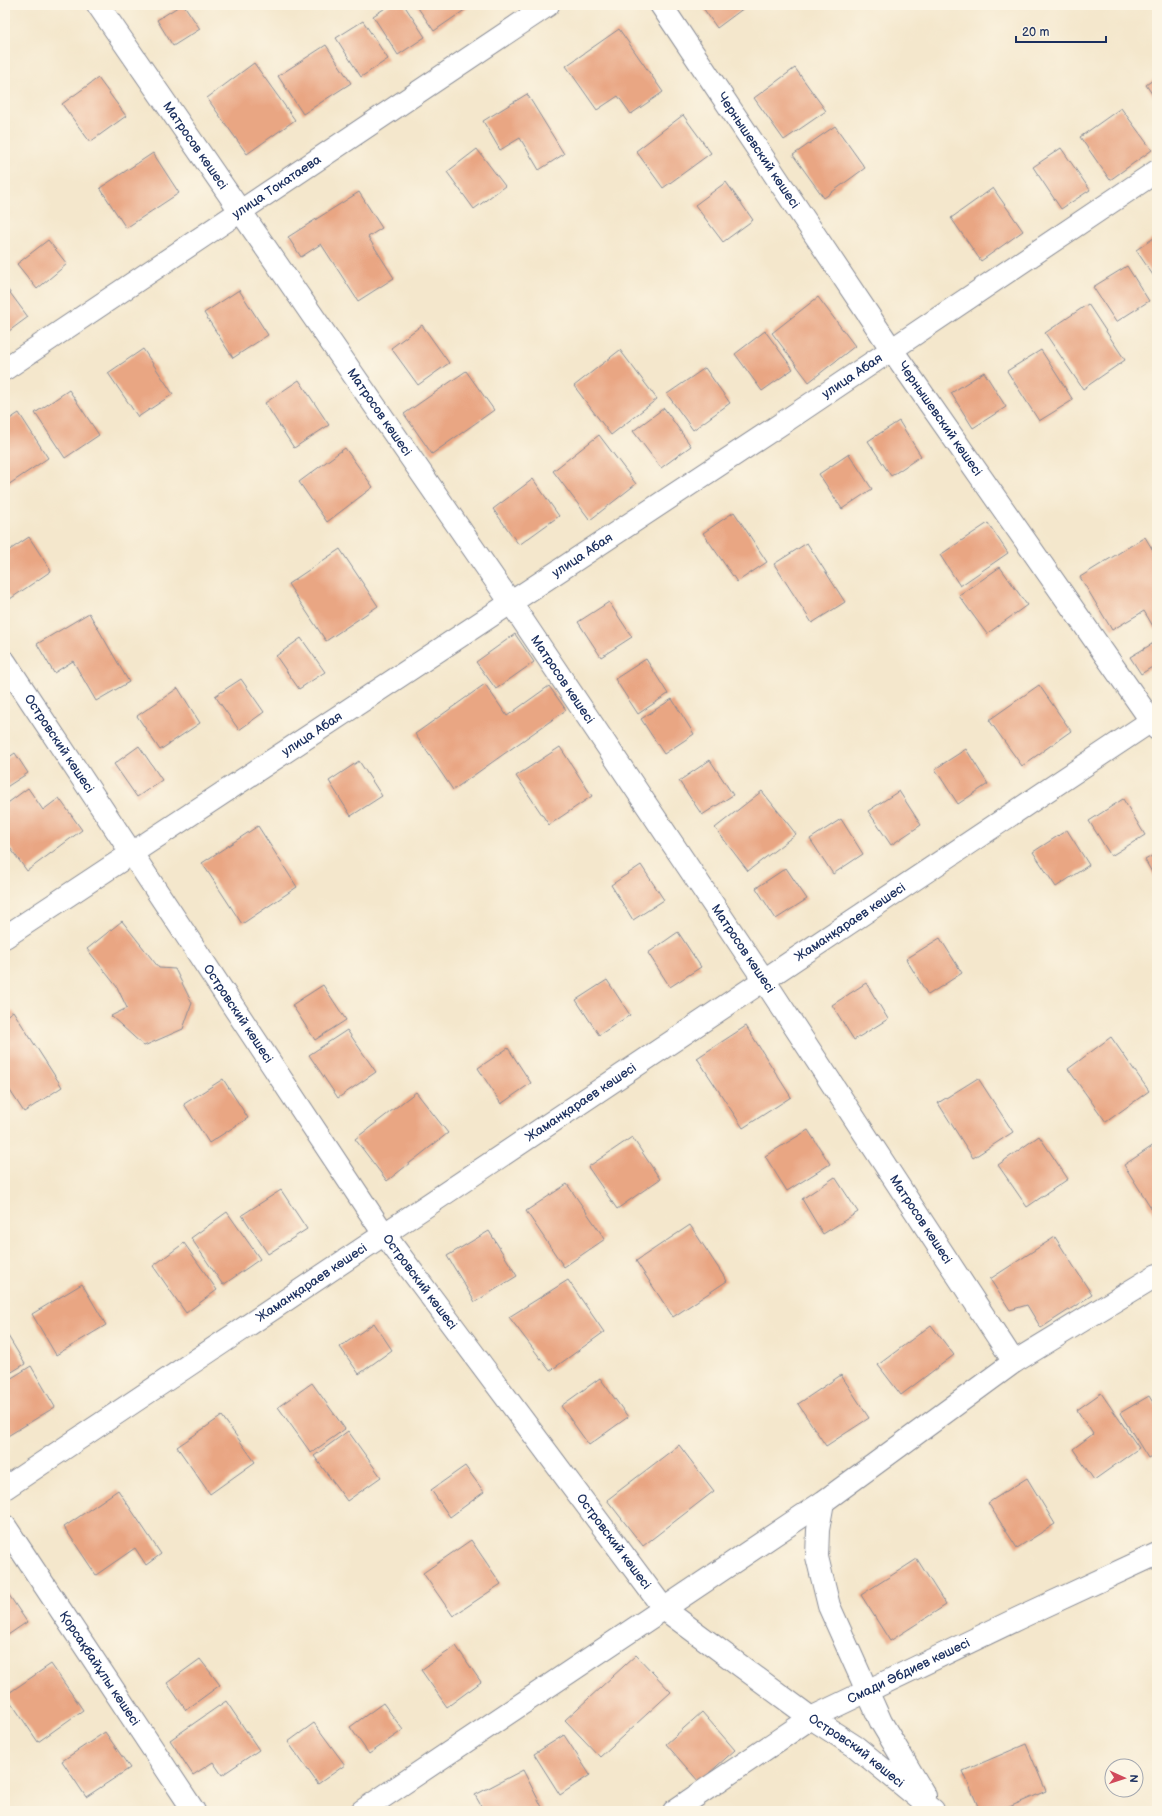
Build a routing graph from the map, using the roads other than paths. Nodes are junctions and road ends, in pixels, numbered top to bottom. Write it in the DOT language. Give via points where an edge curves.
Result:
graph roads {
  1 [pos="98,5"];
  2 [pos="548,5"];
  3 [pos="661,5"];
  4 [pos="1157,171"];
  5 [pos="240,212"];
  6 [pos="892,350"];
  7 [pos="5,369"];
  8 [pos="511,603"];
  9 [pos="5,662"];
  10 [pos="1155,722"];
  11 [pos="132,853"];
  12 [pos="5,937"];
  13 [pos="764,980"];
  14 [pos="384,1234"];
  15 [pos="1157,1275"];
  16 [pos="1014,1362"];
  17 [pos="5,1488"];
  18 [pos="823,1502"];
  19 [pos="5,1526"];
  20 [pos="1157,1554"];
  21 [pos="664,1609"];
  22 [pos="866,1691"];
  23 [pos="811,1718"];
  24 [pos="933,1810"];
  25 [pos="194,1811"];
  26 [pos="362,1811"];
  27 [pos="674,1811"];
  1 -- 5 [label="street, Матросов көшесі"];
  2 -- 5 [label="street, улица Токатаева"];
  3 -- 6 [label="street, Чернышевский көшесі"];
  4 -- 6 [label="street, улица Абая"];
  5 -- 7 [label="street, улица Токатаева"];
  5 -- 8 [label="street, Матросов көшесі"];
  6 -- 8 [label="street, улица Абая"];
  6 -- 10 [label="street, Чернышевский көшесі"];
  8 -- 11 [label="street, улица Абая"];
  8 -- 13 [label="street, Матросов көшесі"];
  9 -- 11 [label="street, Островский көшесі"];
  10 -- 13 [label="street, Жаманқараев көшесі"];
  11 -- 12 [label="street, улица Абая"];
  11 -- 14 [label="street, Островский көшесі"];
  13 -- 14 [label="street, Жаманқараев көшесі"];
  13 -- 16 [label="street, Матросов көшесі"];
  14 -- 17 [label="street, Жаманқараев көшесі"];
  14 -- 21 [label="street, Островский көшесі"];
  15 -- 16 [label="street"];
  16 -- 18 [label="street"];
  18 -- 21 [label="street"];
  18 -- 22 [label="street" via="817,1557 829,1606"];
  19 -- 25 [label="street, Қорсақбайұлы көшесі"];
  20 -- 22 [label="street, Смади Әбдиев көшесі"];
  21 -- 23 [label="street, Островский көшесі"];
  21 -- 26 [label="street"];
  22 -- 23 [label="street, Смади Әбдиев көшесі"];
  22 -- 24 [label="street" via="881,1722"];
  23 -- 24 [label="street, Островский көшесі" via="856,1746"];
  23 -- 27 [label="street, Смади Әбдиев көшесі"];
}
